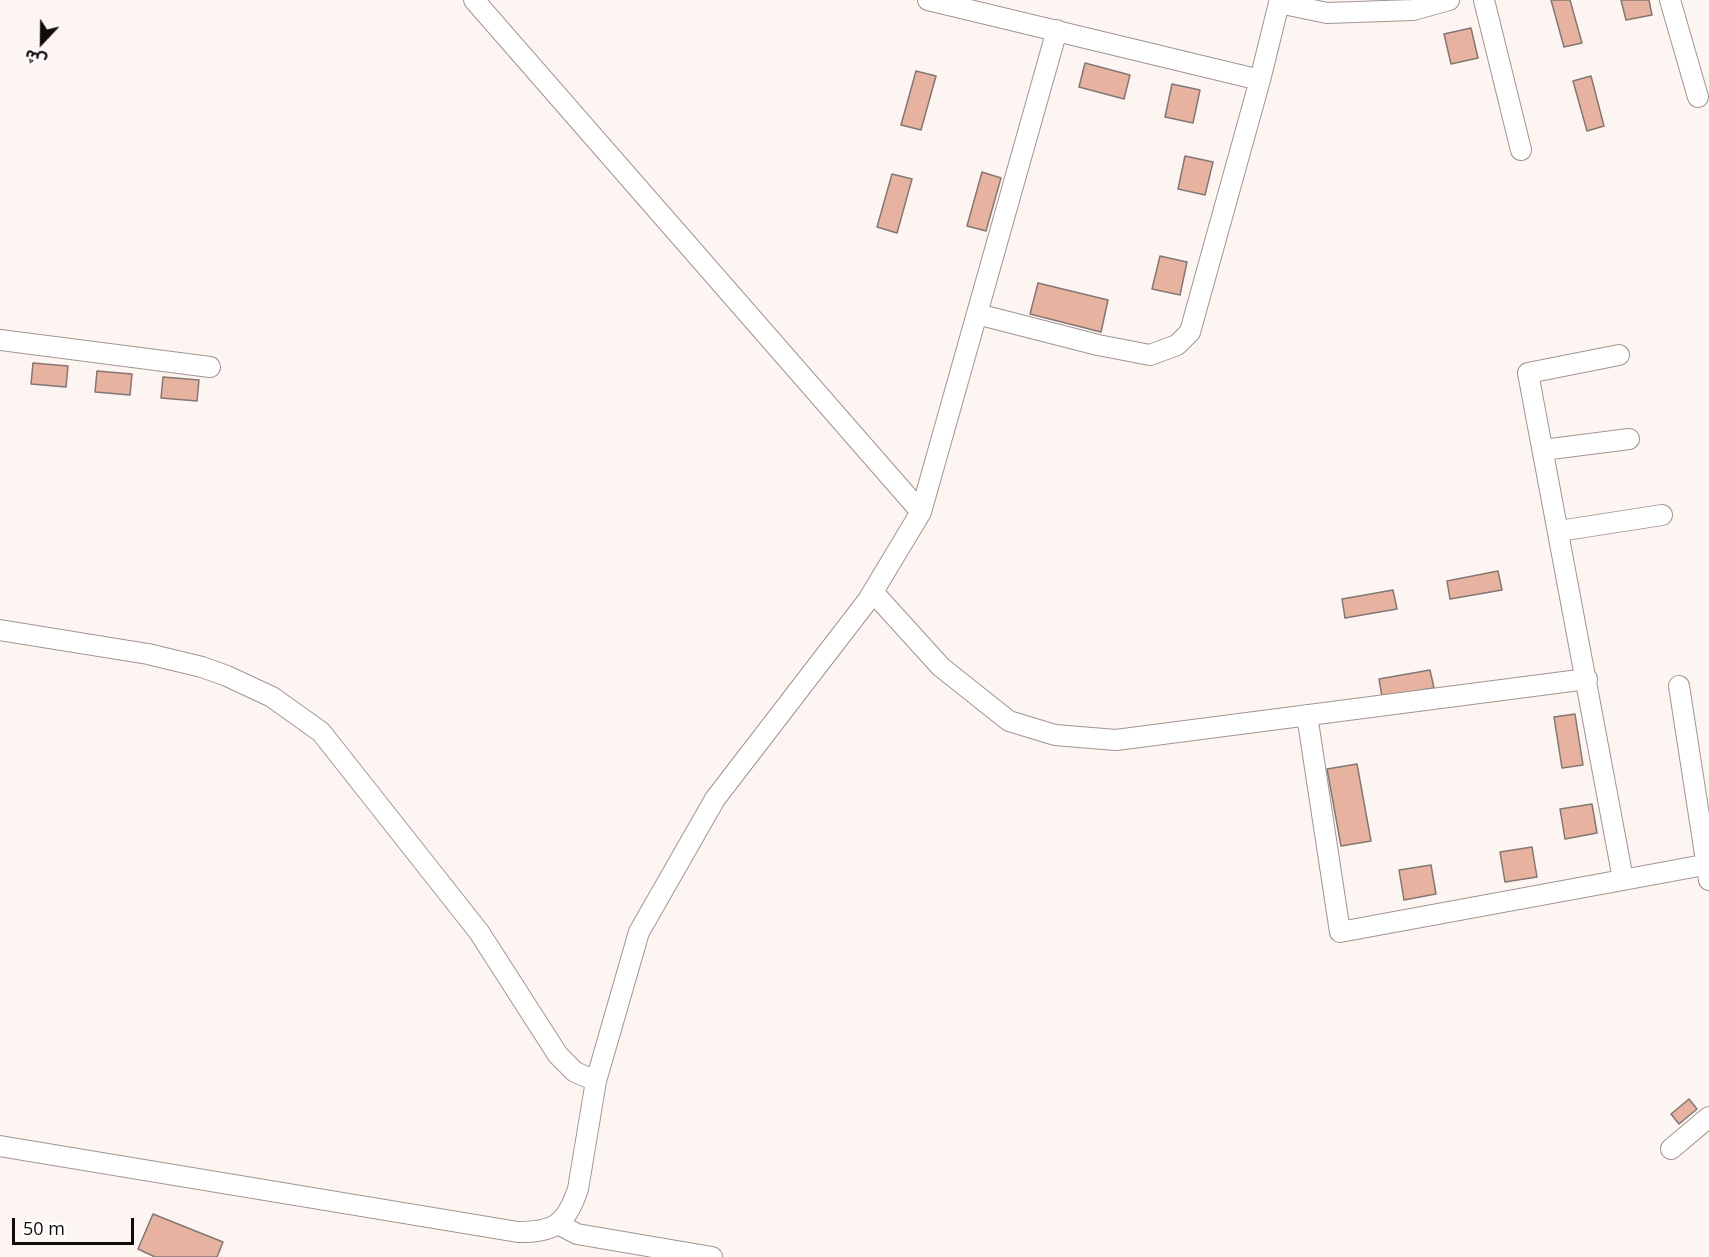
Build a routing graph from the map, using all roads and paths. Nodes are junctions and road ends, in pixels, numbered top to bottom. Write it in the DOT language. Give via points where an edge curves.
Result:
graph roads {
  1 [pos="474,0"];
  2 [pos="928,0"];
  3 [pos="1449,0"];
  4 [pos="1484,0"];
  5 [pos="1670,0"];
  6 [pos="1279,2"];
  7 [pos="1057,30"];
  8 [pos="1260,80"];
  9 [pos="1698,97"];
  10 [pos="1521,150"];
  11 [pos="977,314"];
  12 [pos="0,340"];
  13 [pos="1619,355"];
  14 [pos="210,368"];
  15 [pos="1629,439"];
  16 [pos="1543,450"];
  17 [pos="921,512"];
  18 [pos="1662,515"];
  19 [pos="1558,531"];
  20 [pos="873,592"];
  21 [pos="0,630"];
  22 [pos="1587,679"];
  23 [pos="1679,686"];
  24 [pos="1307,715"];
  25 [pos="1708,869"];
  26 [pos="1623,879"];
  27 [pos="596,1081"];
  28 [pos="1709,1117"];
  29 [pos="0,1146"];
  30 [pos="1671,1149"];
  31 [pos="558,1224"];
  32 [pos="712,1257"];
  1 -- 17 [label="lane"];
  2 -- 7 [label="lane"];
  3 -- 6 [label="lane" via="1413,10 1327,13"];
  4 -- 10 [label="lane"];
  5 -- 9 [label="lane"];
  6 -- 8 [label="lane"];
  7 -- 8 [label="lane"];
  7 -- 11 [label="lane"];
  8 -- 11 [label="lane" via="1190,332 1178,345 1150,355"];
  11 -- 17 [label="lane"];
  12 -- 14 [label="lane"];
  13 -- 16 [label="lane" via="1528,373"];
  15 -- 16 [label="lane"];
  16 -- 19 [label="lane"];
  17 -- 20 [label="lane"];
  18 -- 19 [label="lane"];
  19 -- 22 [label="lane"];
  20 -- 24 [label="lane" via="941,667 1009,721 1055,735 1116,740"];
  20 -- 27 [label="lane" via="715,799 639,932"];
  21 -- 27 [label="lane" via="148,654 202,667 272,697 321,732 479,932 558,1055 575,1072"];
  22 -- 24 [label="lane"];
  22 -- 26 [label="lane"];
  23 -- 25 [label="lane"];
  24 -- 26 [label="lane" via="1340,932"];
  25 -- 26 [label="lane"];
  27 -- 31 [label="lane" via="578,1189"];
  28 -- 30 [label="lane"];
  29 -- 31 [label="lane" via="510,1231 536,1232"];
  31 -- 32 [label="lane" via="584,1236"];
}
